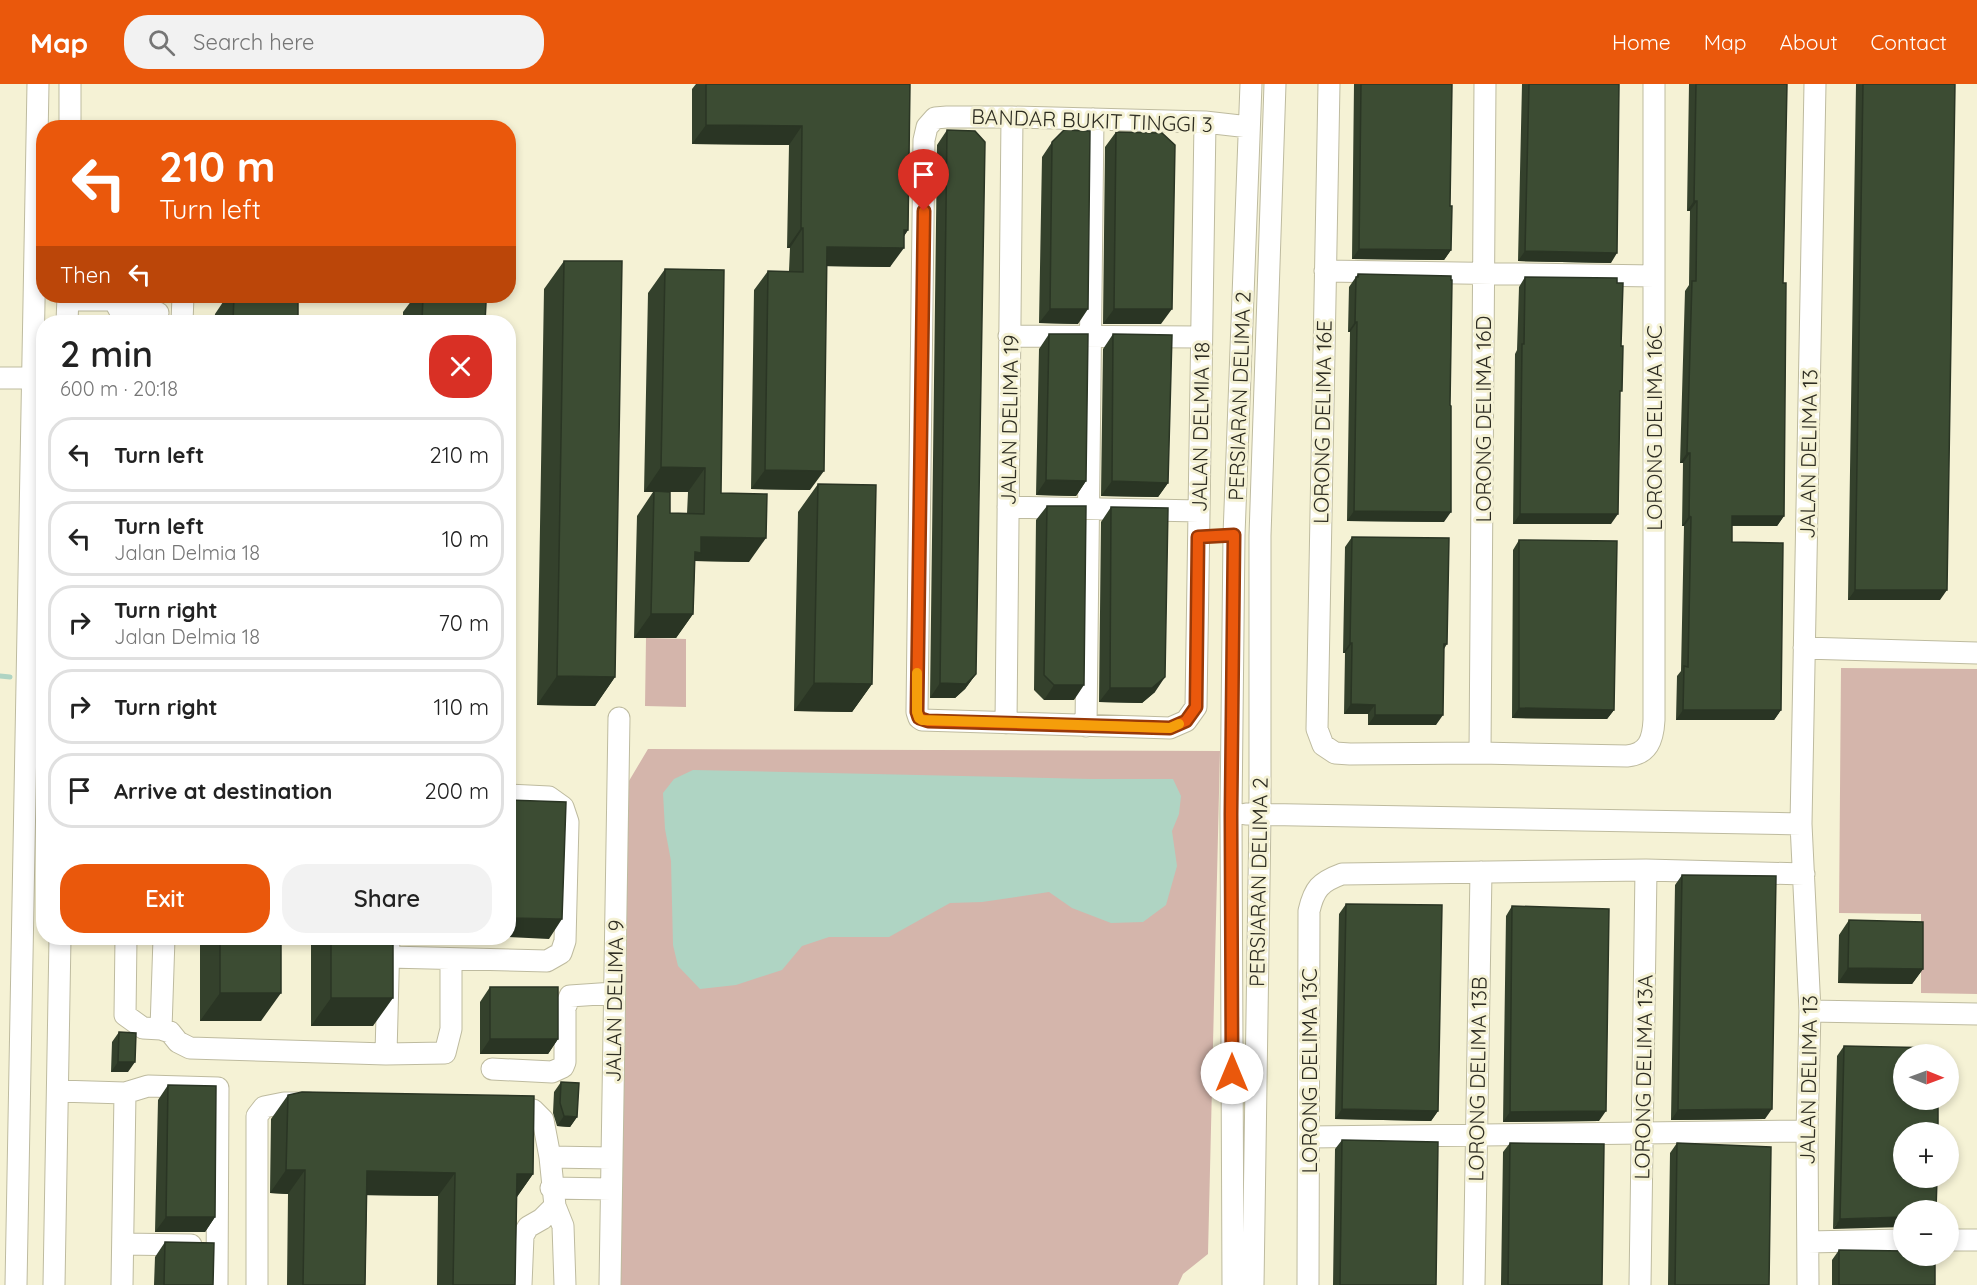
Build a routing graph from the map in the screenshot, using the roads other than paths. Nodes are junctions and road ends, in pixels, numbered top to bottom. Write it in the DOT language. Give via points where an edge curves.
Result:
graph roads {
  1 [pos="38,84"];
  2 [pos="70,84"];
  3 [pos="1251,84"];
  4 [pos="1275,84"];
  5 [pos="1329,84"];
  6 [pos="1485,84"];
  7 [pos="1653,84"];
  8 [pos="1815,84"];
  9 [pos="1012,117"];
  10 [pos="1093,119"];
  11 [pos="37,120"];
  12 [pos="70,120"];
  13 [pos="1205,122"];
  14 [pos="1249,127"];
  15 [pos="36,182"];
  16 [pos="1325,271"];
  17 [pos="1484,273"];
  18 [pos="1654,276"];
  19 [pos="118,303"];
  20 [pos="158,310"];
  21 [pos="1010,336"];
  22 [pos="1090,336"];
  23 [pos="1201,337"];
  24 [pos="0,378"];
  25 [pos="32,378"];
  26 [pos="1008,507"];
  27 [pos="1088,509"];
  28 [pos="1199,511"];
  29 [pos="1234,535"];
  30 [pos="1260,536"];
  31 [pos="1198,537"];
  32 [pos="1804,648"];
  33 [pos="1977,653"];
  34 [pos="619,718"];
  35 [pos="928,721"];
  36 [pos="1006,723"];
  37 [pos="1086,726"];
  38 [pos="1480,753"];
  39 [pos="516,795"];
  40 [pos="1231,814"];
  41 [pos="1260,815"];
  42 [pos="1801,824"];
  43 [pos="1646,870"];
  44 [pos="1481,872"];
  45 [pos="1804,874"];
  46 [pos="60,945"];
  47 [pos="126,945"];
  48 [pos="164,945"];
  49 [pos="389,947"];
  50 [pos="451,959"];
  51 [pos="614,993"];
  52 [pos="1810,1011"];
  53 [pos="1977,1014"];
  54 [pos="161,1029"];
  55 [pos="386,1054"];
  56 [pos="492,1070"];
  57 [pos="58,1091"];
  58 [pos="125,1093"];
  59 [pos="331,1104"];
  60 [pos="483,1106"];
  61 [pos="1807,1131"];
  62 [pos="1642,1134"];
  63 [pos="1476,1135"];
  64 [pos="1309,1137"];
  65 [pos="550,1156"];
  66 [pos="611,1158"];
  67 [pos="611,1189"];
  68 [pos="553,1197"];
  69 [pos="1977,1239"];
  70 [pos="1893,1240"];
  71 [pos="1959,1240"];
  72 [pos="1808,1242"];
  73 [pos="123,1244"];
  74 [pos="217,1245"];
  75 [pos="16,1285"];
  76 [pos="54,1285"];
  77 [pos="122,1285"];
  78 [pos="217,1285"];
  79 [pos="257,1285"];
  80 [pos="521,1285"];
  81 [pos="565,1285"];
  82 [pos="610,1285"];
  83 [pos="1233,1285"];
  84 [pos="1253,1285"];
  85 [pos="1308,1285"];
  86 [pos="1474,1285"];
  87 [pos="1640,1285"];
  88 [pos="1808,1285"];
  1 -- 11 [label="street"];
  2 -- 12 [label="street"];
  3 -- 14 [label="street, PERSIARAN DELIMA 2"];
  4 -- 30 [label="street, PERSIARAN DELIMA 2"];
  5 -- 16 [label="street, LORONG DELIMA 16E"];
  6 -- 17 [label="street, LORONG DELIMA 16D"];
  7 -- 18 [label="street, LORONG DELIMA 16C"];
  8 -- 32 [label="street, JALAN DELIMA 13"];
  9 -- 10 [label="street, BANDAR BUKIT TINGGI 3"];
  9 -- 21 [label="street, JALAN DELIMA 19"];
  9 -- 35 [label="street, BANDAR BUKIT TINGGI 3" via="935,118 927,127 924,140 917,712 919,718"];
  10 -- 13 [label="street, BANDAR BUKIT TINGGI 3"];
  10 -- 22 [label="street"];
  13 -- 14 [label="street, BANDAR BUKIT TINGGI 3"];
  13 -- 23 [label="street, JALAN DELMIA 18"];
  14 -- 29 [label="street, PERSIARAN DELIMA 2"];
  15 -- 25 [label="street"];
  16 -- 17 [label="street"];
  16 -- 38 [label="street, LORONG DELIMA 16E" via="1317,729 1323,745 1335,753"];
  17 -- 18 [label="street"];
  17 -- 38 [label="street, LORONG DELIMA 16D"];
  18 -- 38 [label="street, LORONG DELIMA 16C" via="1653,731 1647,749 1627,756"];
  19 -- 20 [label="street" via="121,313"];
  21 -- 22 [label="street"];
  21 -- 26 [label="street, JALAN DELIMA 19"];
  22 -- 23 [label="street"];
  22 -- 27 [label="street"];
  23 -- 28 [label="street, JALAN DELMIA 18"];
  24 -- 25 [label="street"];
  25 -- 75 [label="street"];
  26 -- 27 [label="street"];
  26 -- 36 [label="street, JALAN DELIMA 19"];
  27 -- 28 [label="street"];
  27 -- 37 [label="street"];
  28 -- 31 [label="street, JALAN DELMIA 18"];
  29 -- 30 [label="street"];
  29 -- 31 [label="street"];
  29 -- 40 [label="street, PERSIARAN DELIMA 2"];
  30 -- 41 [label="street, PERSIARAN DELIMA 2"];
  31 -- 37 [label="street, JALAN DELMIA 18" via="1196,707 1186,721 1170,728"];
  32 -- 33 [label="street"];
  32 -- 42 [label="street, JALAN DELIMA 13"];
  34 -- 51 [label="street, JALAN DELIMA 9"];
  35 -- 36 [label="street, JALAN DELMIA 18"];
  36 -- 37 [label="street, JALAN DELMIA 18"];
  39 -- 50 [label="street" via="549,797 563,807 568,822 565,941 561,953 548,961"];
  40 -- 41 [label="street"];
  40 -- 83 [label="street, PERSIARAN DELIMA 2"];
  41 -- 42 [label="street"];
  41 -- 84 [label="street, PERSIARAN DELIMA 2"];
  42 -- 45 [label="street, JALAN DELIMA 13"];
  43 -- 44 [label="street"];
  43 -- 45 [label="street"];
  43 -- 62 [label="street, LORONG DELIMA 13A"];
  44 -- 63 [label="street, LORONG DELIMA 13B"];
  44 -- 64 [label="street, LORONG DELIMA 13C" via="1341,874 1327,879 1313,893 1309,911"];
  45 -- 52 [label="street, JALAN DELIMA 13"];
  46 -- 57 [label="street"];
  47 -- 54 [label="street" via="125,1015 143,1028"];
  48 -- 54 [label="street"];
  49 -- 50 [label="street"];
  49 -- 55 [label="street"];
  50 -- 55 [label="street" via="451,1029 445,1053"];
  51 -- 56 [label="street" via="570,996 565,1008 566,1062 559,1070"];
  51 -- 66 [label="street, JALAN DELIMA 9"];
  52 -- 53 [label="street"];
  52 -- 61 [label="street, JALAN DELIMA 13"];
  54 -- 55 [label="street" via="190,1048"];
  57 -- 58 [label="street"];
  57 -- 76 [label="street"];
  58 -- 73 [label="street"];
  58 -- 74 [label="street" via="148,1086 218,1088"];
  59 -- 79 [label="street" via="284,1103 264,1107 257,1116"];
  60 -- 65 [label="street" via="533,1110 543,1120"];
  61 -- 62 [label="street"];
  61 -- 72 [label="street, JALAN DELIMA 13"];
  62 -- 63 [label="street"];
  62 -- 87 [label="street, LORONG DELIMA 13A"];
  63 -- 64 [label="street"];
  63 -- 86 [label="street, LORONG DELIMA 13B"];
  64 -- 85 [label="street, LORONG DELIMA 13C"];
  65 -- 66 [label="street"];
  65 -- 68 [label="street"];
  66 -- 67 [label="street, JALAN DELIMA 9"];
  67 -- 68 [label="street"];
  67 -- 82 [label="street, JALAN DELIMA 9"];
  68 -- 80 [label="street" via="542,1220 528,1227 524,1236"];
  68 -- 81 [label="street" via="563,1226"];
  69 -- 71 [label="street"];
  70 -- 72 [label="street"];
  72 -- 88 [label="street, JALAN DELIMA 13"];
  73 -- 74 [label="street"];
  73 -- 77 [label="street"];
  74 -- 78 [label="street"];
}
